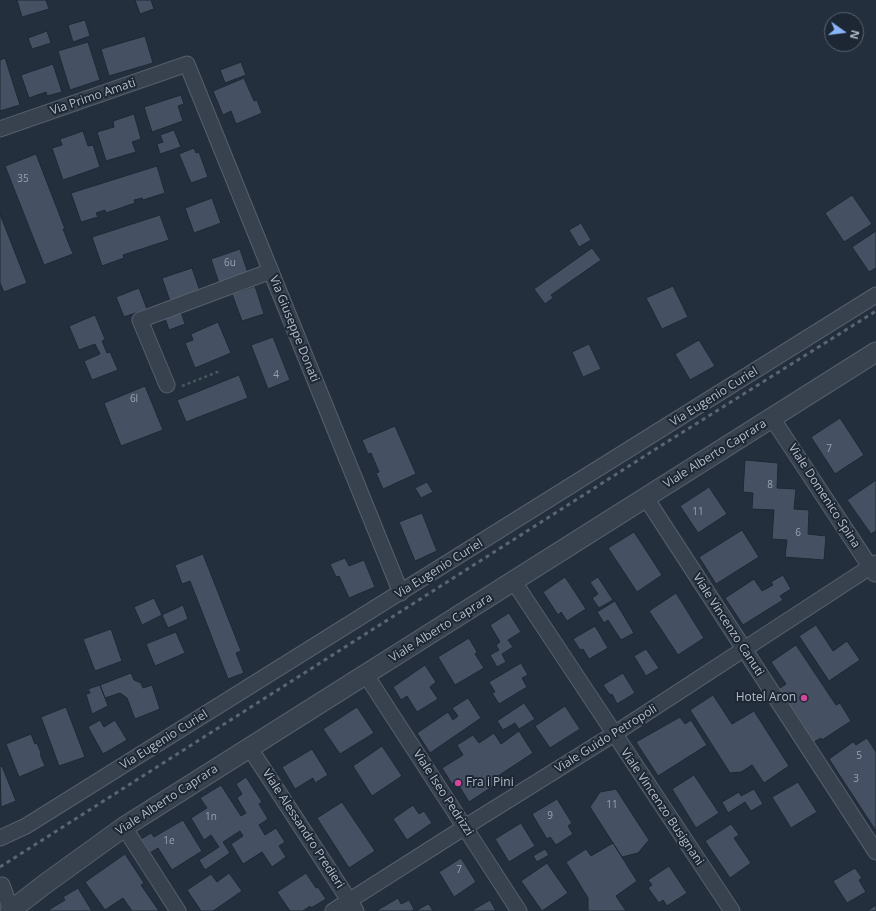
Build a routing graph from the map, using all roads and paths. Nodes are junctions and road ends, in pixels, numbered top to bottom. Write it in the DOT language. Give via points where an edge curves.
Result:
graph roads {
  1 [pos="187,64"];
  2 [pos="0,129"];
  3 [pos="271,271"];
  4 [pos="876,295"];
  5 [pos="876,352"];
  6 [pos="220,371"];
  7 [pos="167,385"];
  8 [pos="772,418"];
  9 [pos="646,498"];
  10 [pos="874,568"];
  11 [pos="514,582"];
  12 [pos="401,593"];
  13 [pos="744,650"];
  14 [pos="366,674"];
  15 [pos="614,734"];
  16 [pos="249,747"];
  17 [pos="465,826"];
  18 [pos="124,827"];
  19 [pos="0,838"];
  20 [pos="876,852"];
  21 [pos="1,892"];
  22 [pos="353,906"];
  23 [pos="11,911"];
  24 [pos="178,911"];
  25 [pos="333,911"];
  26 [pos="519,911"];
  27 [pos="732,911"];
  1 -- 2 [label="street, Via Primo Amati"];
  1 -- 3 [label="street, Via Giuseppe Donati"];
  3 -- 7 [label="street" via="140,320"];
  3 -- 12 [label="street, Via Giuseppe Donati"];
  4 -- 12 [label="street, Via Eugenio Curiel"];
  5 -- 8 [label="street, Viale Alberto Caprara"];
  6 -- 7 [label="path" via="175,389 172,383"];
  8 -- 9 [label="street, Viale Alberto Caprara"];
  8 -- 10 [label="street, Viale Domenico Spina"];
  9 -- 11 [label="street, Viale Alberto Caprara"];
  9 -- 13 [label="street, Viale Vincenzo Canuti"];
  10 -- 13 [label="street, Viale Guido Petropoli"];
  11 -- 14 [label="street, Viale Alberto Caprara"];
  11 -- 15 [label="street, Viale Vincenzo Busignani"];
  12 -- 19 [label="street, Via Eugenio Curiel" via="26,826"];
  13 -- 15 [label="street, Viale Guido Petropoli"];
  13 -- 20 [label="street, Viale Vincenzo Canuti"];
  14 -- 16 [label="street, Viale Alberto Caprara"];
  14 -- 17 [label="street, Viale Iseo Pedrizzi"];
  15 -- 17 [label="street, Viale Guido Petropoli"];
  15 -- 27 [label="street, Viale Vincenzo Busignani"];
  16 -- 18 [label="street, Viale Alberto Caprara"];
  16 -- 22 [label="street, Viale Alessandro Predieri"];
  17 -- 22 [label="street, Viale Guido Petropoli"];
  17 -- 26 [label="street, Viale Iseo Pedrizzi"];
  18 -- 23 [label="street, Viale Alberto Caprara"];
  18 -- 24 [label="street"];
  21 -- 23 [label="street"];
  22 -- 25 [label="street, Viale Guido Petropoli"];
}
